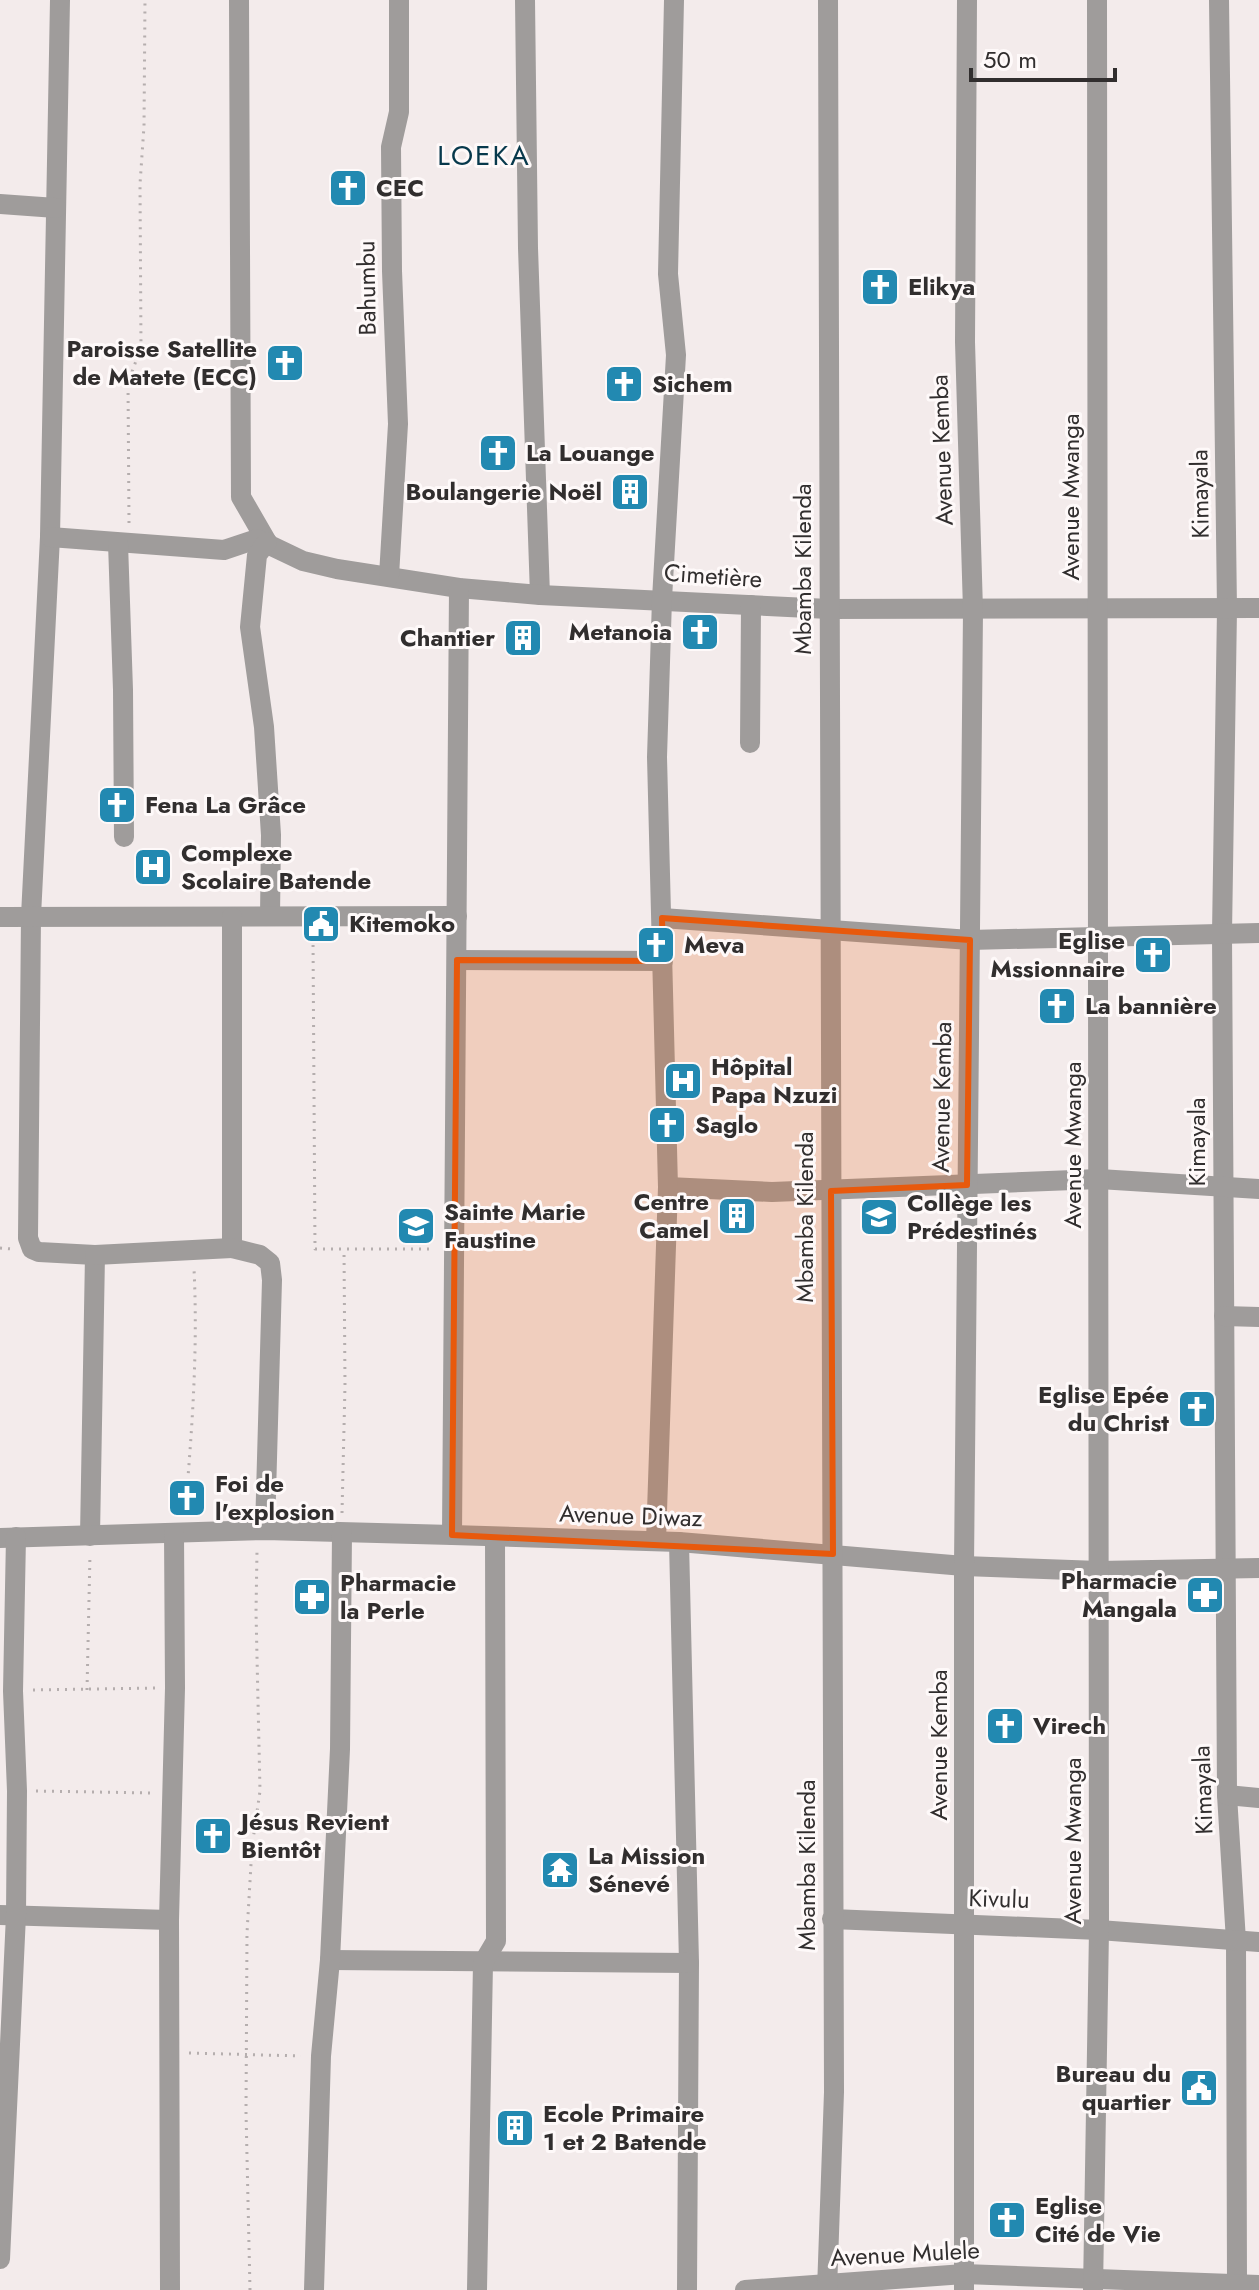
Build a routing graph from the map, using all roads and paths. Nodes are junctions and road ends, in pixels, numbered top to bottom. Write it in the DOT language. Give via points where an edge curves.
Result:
graph roads {
  1 [pos="60,0"];
  2 [pos="145,0"];
  3 [pos="239,0"];
  4 [pos="399,0"];
  5 [pos="525,0"];
  6 [pos="674,0"];
  7 [pos="828,0"];
  8 [pos="967,0"];
  9 [pos="1097,0"];
  10 [pos="1219,0"];
  11 [pos="0,204"];
  12 [pos="56,208"];
  13 [pos="50,537"];
  14 [pos="267,542"];
  15 [pos="124,543"];
  16 [pos="389,576"];
  17 [pos="459,588"];
  18 [pos="540,595"];
  19 [pos="662,599"];
  20 [pos="751,605"];
  21 [pos="1259,608"];
  22 [pos="829,609"];
  23 [pos="1096,609"];
  24 [pos="1227,609"];
  25 [pos="973,610"];
  26 [pos="750,743"];
  27 [pos="124,837"];
  28 [pos="31,916"];
  29 [pos="270,916"];
  30 [pos="313,916"];
  31 [pos="457,916"];
  32 [pos="0,917"];
  33 [pos="232,917"];
  34 [pos="662,918"];
  35 [pos="830,932"];
  36 [pos="1259,933"];
  37 [pos="1222,934"];
  38 [pos="1100,936"];
  39 [pos="970,940"];
  40 [pos="457,960"];
  41 [pos="663,961"];
  42 [pos="1099,1179"];
  43 [pos="967,1185"];
  44 [pos="668,1187"];
  45 [pos="1223,1188"];
  46 [pos="1259,1189"];
  47 [pos="831,1191"];
  48 [pos="232,1248"];
  49 [pos="455,1248"];
  50 [pos="344,1250"];
  51 [pos="193,1251"];
  52 [pos="95,1255"];
  53 [pos="1224,1316"];
  54 [pos="1259,1317"];
  55 [pos="262,1530"];
  56 [pos="179,1532"];
  57 [pos="342,1533"];
  58 [pos="452,1535"];
  59 [pos="90,1536"];
  60 [pos="495,1537"];
  61 [pos="8,1538"];
  62 [pos="656,1541"];
  63 [pos="679,1542"];
  64 [pos="833,1554"];
  65 [pos="964,1566"];
  66 [pos="1259,1568"];
  67 [pos="1227,1569"];
  68 [pos="1099,1571"];
  69 [pos="175,1688"];
  70 [pos="87,1690"];
  71 [pos="13,1691"];
  72 [pos="17,1791"];
  73 [pos="171,1794"];
  74 [pos="1227,1795"];
  75 [pos="1259,1798"];
  76 [pos="8,1915"];
  77 [pos="832,1919"];
  78 [pos="169,1920"];
  79 [pos="965,1924"];
  80 [pos="1099,1930"];
  81 [pos="1236,1941"];
  82 [pos="1259,1942"];
  83 [pos="330,1960"];
  84 [pos="483,1963"];
  85 [pos="689,1963"];
  86 [pos="169,2052"];
  87 [pos="247,2055"];
  88 [pos="321,2056"];
  89 [pos="0,2259"];
  90 [pos="964,2282"];
  91 [pos="1237,2283"];
  92 [pos="1093,2285"];
  93 [pos="1259,2285"];
  94 [pos="827,2287"];
  95 [pos="170,2290"];
  96 [pos="250,2290"];
  97 [pos="314,2290"];
  98 [pos="477,2290"];
  99 [pos="687,2290"];
  100 [pos="745,2290"];
  1 -- 12 [label="street"];
  2 -- 15 [label="path" via="141,347 128,383"];
  3 -- 14 [label="street" via="241,497"];
  4 -- 16 [label="street, Bahumbu" via="399,112 391,147 398,424"];
  5 -- 18 [label="street"];
  6 -- 19 [label="street" via="668,274 676,355"];
  7 -- 22 [label="street, Mbamba Kilenda"];
  8 -- 25 [label="street, Avenue Kemba" via="965,342"];
  9 -- 23 [label="street, Avenue Mwanga"];
  10 -- 24 [label="street, Kimayala"];
  11 -- 12 [label="street"];
  12 -- 13 [label="street"];
  13 -- 15 [label="street"];
  13 -- 28 [label="street"];
  14 -- 15 [label="street" via="257,539 224,550"];
  14 -- 16 [label="street, Cimetière" via="303,561"];
  14 -- 29 [label="street" via="257,555 250,627 264,727"];
  15 -- 27 [label="street"];
  16 -- 17 [label="street, Cimetière"];
  17 -- 18 [label="street, Cimetière"];
  17 -- 31 [label="street"];
  18 -- 19 [label="street, Cimetière"];
  19 -- 20 [label="street, Cimetière"];
  19 -- 34 [label="street" via="657,757"];
  20 -- 22 [label="street, Cimetière"];
  20 -- 26 [label="street"];
  21 -- 24 [label="street, Cimetière"];
  22 -- 25 [label="street, Cimetière"];
  22 -- 35 [label="street, Mbamba Kilenda"];
  23 -- 24 [label="street, Cimetière"];
  23 -- 25 [label="street, Cimetière"];
  23 -- 38 [label="street, Avenue Mwanga"];
  24 -- 37 [label="street, Kimayala"];
  25 -- 39 [label="street, Avenue Kemba"];
  28 -- 32 [label="street"];
  28 -- 33 [label="street"];
  28 -- 52 [label="street" via="28,1245 39,1252"];
  29 -- 30 [label="street"];
  29 -- 33 [label="street"];
  30 -- 31 [label="street"];
  30 -- 50 [label="path" via="315,1249"];
  31 -- 40 [label="street"];
  33 -- 48 [label="street"];
  34 -- 35 [label="street"];
  34 -- 41 [label="street"];
  35 -- 39 [label="street"];
  35 -- 47 [label="street, Mbamba Kilenda"];
  36 -- 37 [label="street"];
  37 -- 38 [label="street"];
  37 -- 45 [label="street, Kimayala"];
  38 -- 39 [label="street"];
  38 -- 42 [label="street, Avenue Mwanga"];
  39 -- 43 [label="street, Avenue Kemba"];
  40 -- 41 [label="street"];
  40 -- 49 [label="street"];
  41 -- 44 [label="street"];
  42 -- 43 [label="street"];
  42 -- 45 [label="street"];
  42 -- 68 [label="street, Avenue Mwanga"];
  43 -- 47 [label="street"];
  43 -- 65 [label="street, Avenue Kemba"];
  44 -- 47 [label="street"];
  44 -- 62 [label="street"];
  45 -- 46 [label="street"];
  45 -- 53 [label="street, Kimayala"];
  47 -- 64 [label="street, Mbamba Kilenda"];
  48 -- 51 [label="street"];
  48 -- 55 [label="street" via="270,1263 272,1280"];
  49 -- 50 [label="path"];
  49 -- 58 [label="street"];
  50 -- 57 [label="path"];
  51 -- 52 [label="street"];
  51 -- 56 [label="path" via="195,1395"];
  52 -- 59 [label="street"];
  53 -- 54 [label="street"];
  53 -- 67 [label="street, Kimayala"];
  55 -- 56 [label="street, Avenue Diwaz"];
  55 -- 57 [label="street, Avenue Diwaz"];
  55 -- 87 [label="path" via="256,1612 260,1791 247,1933"];
  56 -- 59 [label="street, Avenue Diwaz"];
  56 -- 69 [label="street"];
  57 -- 58 [label="street, Avenue Diwaz"];
  57 -- 83 [label="street" via="340,1749"];
  58 -- 60 [label="street, Avenue Diwaz"];
  59 -- 61 [label="street, Avenue Diwaz"];
  59 -- 70 [label="path"];
  60 -- 62 [label="street, Avenue Diwaz"];
  60 -- 84 [label="street" via="496,1941"];
  61 -- 71 [label="street"];
  62 -- 63 [label="street, Avenue Diwaz"];
  63 -- 64 [label="street, Avenue Diwaz"];
  63 -- 85 [label="street"];
  64 -- 65 [label="street, Avenue Diwaz"];
  64 -- 77 [label="street, Mbamba Kilenda"];
  65 -- 68 [label="street, Avenue Diwaz"];
  65 -- 79 [label="street, Avenue Kemba"];
  66 -- 67 [label="street, Avenue Diwaz"];
  67 -- 68 [label="street, Avenue Diwaz"];
  67 -- 74 [label="street, Kimayala"];
  68 -- 80 [label="street, Avenue Mwanga"];
  69 -- 70 [label="path"];
  69 -- 73 [label="street"];
  70 -- 71 [label="path"];
  71 -- 72 [label="street"];
  72 -- 73 [label="path"];
  72 -- 76 [label="street"];
  73 -- 78 [label="street"];
  74 -- 75 [label="street"];
  74 -- 81 [label="street, Kimayala"];
  76 -- 78 [label="street"];
  76 -- 89 [label="street"];
  77 -- 79 [label="street, Kivulu"];
  77 -- 94 [label="street, Mbamba Kilenda" via="834,2092"];
  78 -- 86 [label="street"];
  79 -- 80 [label="street, Kivulu"];
  79 -- 90 [label="street, Avenue Kemba"];
  80 -- 81 [label="street, Kivulu"];
  80 -- 92 [label="street, Avenue Mwanga"];
  81 -- 82 [label="street, Kivulu"];
  81 -- 91 [label="street, Kimayala"];
  83 -- 84 [label="street"];
  83 -- 88 [label="street"];
  84 -- 85 [label="street"];
  84 -- 98 [label="street"];
  85 -- 99 [label="street"];
  86 -- 87 [label="path"];
  86 -- 95 [label="street"];
  87 -- 88 [label="path"];
  87 -- 96 [label="path"];
  88 -- 97 [label="street"];
  90 -- 92 [label="street, Avenue Mulele"];
  90 -- 94 [label="street, Avenue Mulele"];
  91 -- 92 [label="street, Avenue Mulele"];
  91 -- 93 [label="street, Avenue Mulele"];
  94 -- 100 [label="street, Avenue Mulele"];
}
